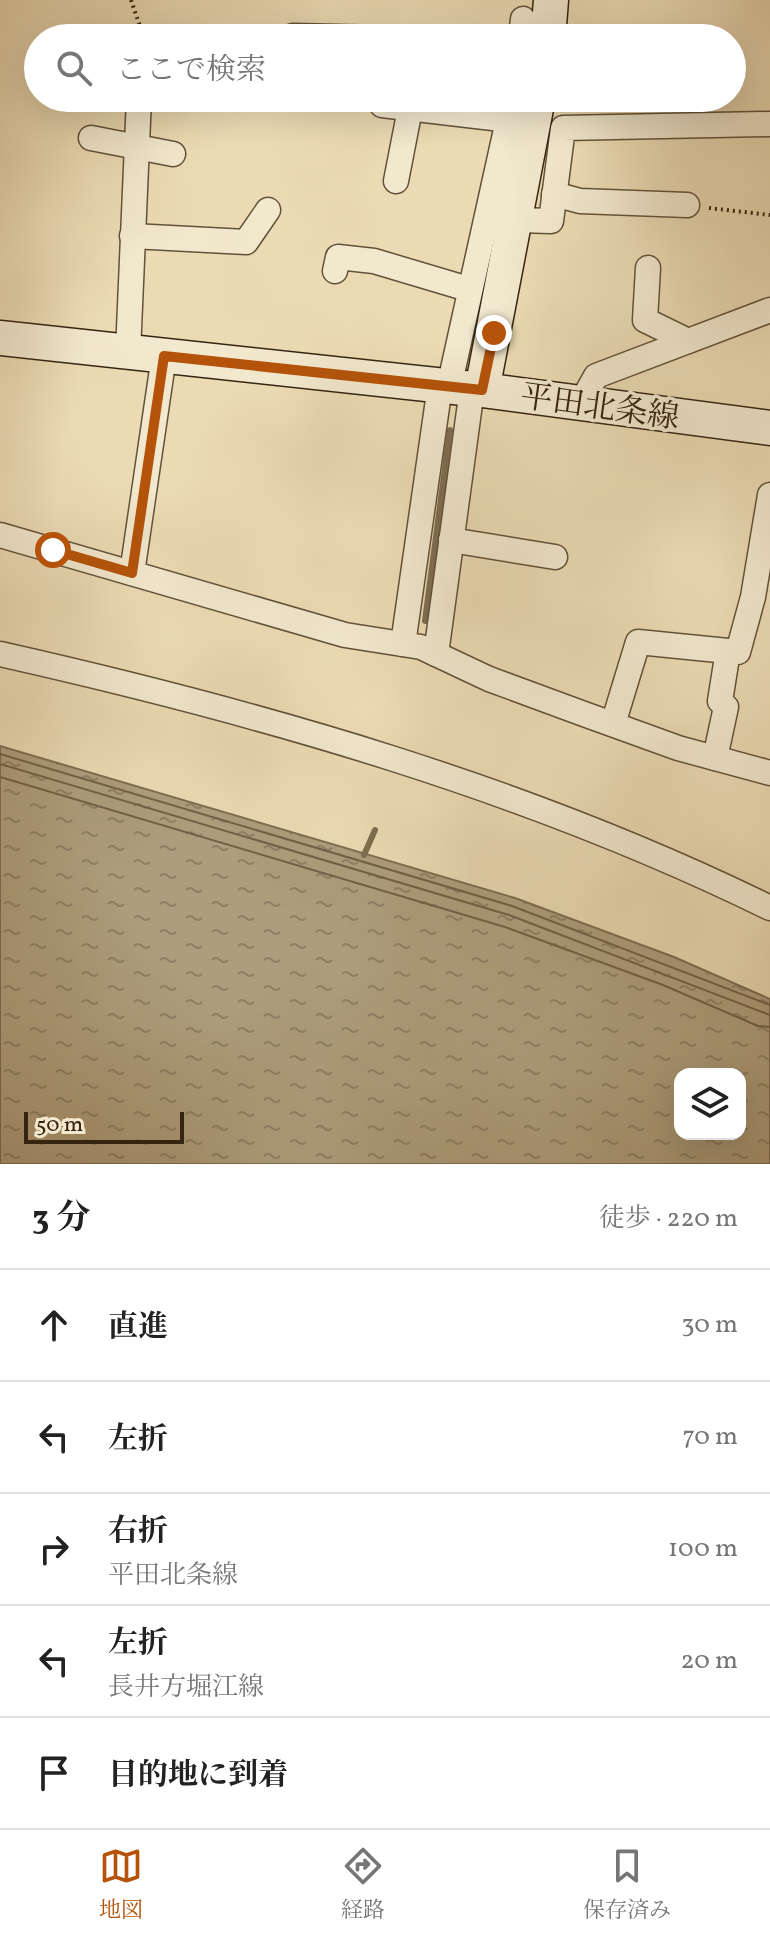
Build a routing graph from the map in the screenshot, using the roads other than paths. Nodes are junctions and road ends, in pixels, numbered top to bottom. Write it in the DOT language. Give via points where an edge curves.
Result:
graph roads {
  1 [pos="551,0"];
  2 [pos="536,24"];
  3 [pos="138,112"];
  4 [pos="409,112"];
  5 [pos="510,112"];
  6 [pos="536,112"];
  7 [pos="770,124"];
  8 [pos="91,138"];
  9 [pos="136,147"];
  10 [pos="173,154"];
  11 [pos="396,181"];
  12 [pos="554,194"];
  13 [pos="687,205"];
  14 [pos="268,210"];
  15 [pos="517,220"];
  16 [pos="132,236"];
  17 [pos="648,268"];
  18 [pos="335,271"];
  19 [pos="468,289"];
  20 [pos="770,310"];
  21 [pos="0,338"];
  22 [pos="688,341"];
  23 [pos="128,352"];
  24 [pos="164,356"];
  25 [pos="461,388"];
  26 [pos="581,403"];
  27 [pos="770,428"];
  28 [pos="770,495"];
  29 [pos="0,535"];
  30 [pos="451,540"];
  31 [pos="555,557"];
  32 [pos="132,573"];
  33 [pos="762,598"];
  34 [pos="403,644"];
  35 [pos="728,651"];
  36 [pos="0,654"];
  37 [pos="436,654"];
  38 [pos="613,724"];
  39 [pos="715,758"];
  40 [pos="770,773"];
  41 [pos="770,908"];
  1 -- 2 [label="main road"];
  3 -- 9 [label="street"];
  4 -- 11 [label="street"];
  5 -- 19 [label="street"];
  6 -- 15 [label="main road"];
  7 -- 12 [label="street" via="563,128"];
  8 -- 9 [label="street"];
  9 -- 10 [label="street"];
  9 -- 16 [label="street"];
  12 -- 13 [label="street" via="580,201"];
  12 -- 15 [label="street" via="551,221"];
  14 -- 16 [label="street" via="246,242"];
  15 -- 25 [label="main road"];
  16 -- 23 [label="street"];
  17 -- 22 [label="street" via="645,320"];
  18 -- 19 [label="street" via="338,257 374,261"];
  19 -- 25 [label="street"];
  20 -- 22 [label="street"];
  21 -- 23 [label="main road, 平田北条線"];
  22 -- 26 [label="street" via="596,376"];
  23 -- 24 [label="main road, 平田北条線"];
  24 -- 25 [label="main road, 平田北条線"];
  24 -- 32 [label="street"];
  25 -- 26 [label="main road, 平田北条線"];
  25 -- 30 [label="street"];
  25 -- 34 [label="street"];
  26 -- 27 [label="main road, 平田北条線"];
  28 -- 33 [label="street"];
  29 -- 32 [label="street"];
  30 -- 31 [label="street"];
  30 -- 37 [label="street"];
  32 -- 34 [label="street" via="345,635"];
  33 -- 35 [label="street" via="738,652"];
  34 -- 37 [label="street"];
  35 -- 38 [label="street" via="638,642"];
  35 -- 39 [label="street" via="720,701 726,707"];
  36 -- 41 [label="street" via="245,715 375,754 640,850"];
  37 -- 38 [label="street"];
  38 -- 39 [label="street"];
  39 -- 40 [label="street"];
}
